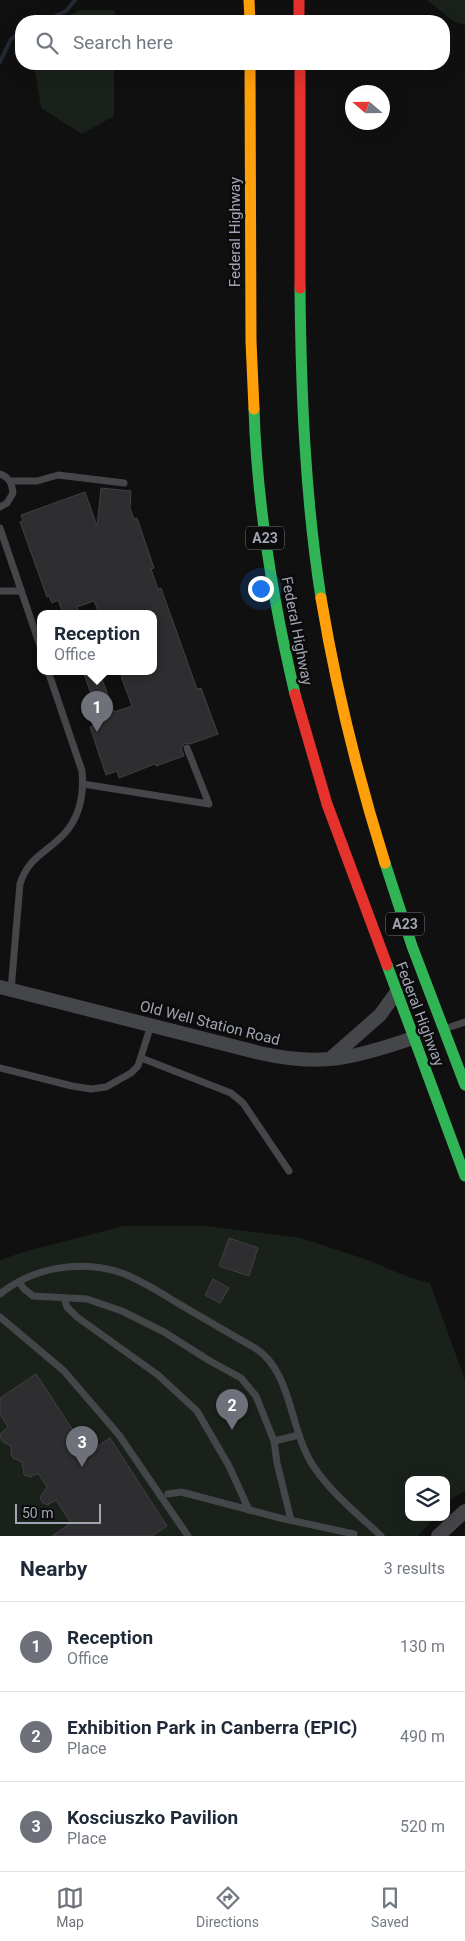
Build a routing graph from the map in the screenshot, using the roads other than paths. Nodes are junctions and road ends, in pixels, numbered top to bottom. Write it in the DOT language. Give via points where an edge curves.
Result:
graph roads {
  1 [pos="250,0"];
  2 [pos="299,0"];
  3 [pos="250,15"];
  4 [pos="299,15"];
  5 [pos="250,70"];
  6 [pos="300,70"];
  7 [pos="0,474"];
  8 [pos="10,481"];
  9 [pos="124,483"];
  10 [pos="0,507"];
  11 [pos="0,528"];
  12 [pos="0,553"];
  13 [pos="9,554"];
  14 [pos="0,591"];
  15 [pos="21,591"];
  16 [pos="37,637"];
  17 [pos="49,675"];
  18 [pos="187,748"];
  19 [pos="83,784"];
  20 [pos="5,989"];
  21 [pos="396,993"];
  22 [pos="465,1022"];
  23 [pos="150,1025"];
  24 [pos="444,1029"];
  25 [pos="413,1038"];
  26 [pos="462,1052"];
  27 [pos="141,1058"];
  28 [pos="330,1060"];
  29 [pos="457,1064"];
  30 [pos="0,1068"];
  31 [pos="465,1086"];
  32 [pos="289,1171"];
  33 [pos="465,1176"];
  34 [pos="19,1282"];
  35 [pos="0,1294"];
  36 [pos="64,1298"];
  37 [pos="0,1317"];
  38 [pos="299,1435"];
  39 [pos="274,1441"];
  40 [pos="168,1494"];
  41 [pos="249,1510"];
  42 [pos="465,1511"];
  43 [pos="292,1520"];
  44 [pos="354,1534"];
  45 [pos="188,1536"];
  46 [pos="381,1536"];
  47 [pos="438,1536"];
  1 -- 3 [label="highway"];
  2 -- 4 [label="highway"];
  5 -- 21 [label="highway, Federal Highway / A23" via="252,392 266,550 285,653 311,754 341,846"];
  6 -- 24 [label="highway, Federal Highway / A23" via="302,399 310,519 318,579 340,698 396,899"];
  7 -- 8 [label="lane"];
  8 -- 9 [label="lane" via="37,481 58,476"];
  8 -- 10 [label="lane" via="13,493"];
  11 -- 13 [label="lane"];
  12 -- 13 [label="lane"];
  13 -- 15 [label="lane"];
  14 -- 15 [label="lane"];
  15 -- 16 [label="lane"];
  17 -- 19 [label="lane" via="82,771"];
  18 -- 19 [label="lane" via="209,804"];
  19 -- 20 [label="lane" via="78,811 65,833 30,862 23,872"];
  20 -- 23 [label="street, Old Well Station Road"];
  21 -- 25 [label="highway, Federal Highway / A23"];
  21 -- 28 [label="street" via="380,1015"];
  22 -- 24 [label="lane"];
  23 -- 27 [label="lane"];
  23 -- 28 [label="street, Old Well Station Road" via="282,1058"];
  24 -- 25 [label="highway"];
  24 -- 29 [label="highway, Federal Highway / A23"];
  25 -- 28 [label="street, Old Well Station Road" via="366,1054"];
  25 -- 33 [label="highway, Federal Highway / A23"];
  26 -- 29 [label="lane"];
  27 -- 30 [label="lane" via="138,1066 119,1080 91,1089"];
  27 -- 32 [label="lane" via="231,1093 242,1103"];
  29 -- 31 [label="highway, Federal Highway / A23"];
  34 -- 35 [label="lane"];
  34 -- 36 [label="lane" via="33,1296"];
  34 -- 38 [label="lane" via="41,1271 75,1266 106,1269 139,1280 262,1352 278,1372"];
  36 -- 39 [label="lane" via="87,1299 122,1311 241,1378 256,1396"];
  36 -- 41 [label="lane" via="67,1307 77,1317 158,1376 197,1412 229,1466"];
  37 -- 45 [label="lane" via="64,1371 112,1428"];
  38 -- 39 [label="lane"];
  38 -- 46 [label="lane" via="313,1466 328,1486"];
  39 -- 43 [label="lane"];
  40 -- 41 [label="lane" via="182,1492"];
  41 -- 43 [label="lane"];
  42 -- 47 [label="street"];
  43 -- 44 [label="lane"];
}
